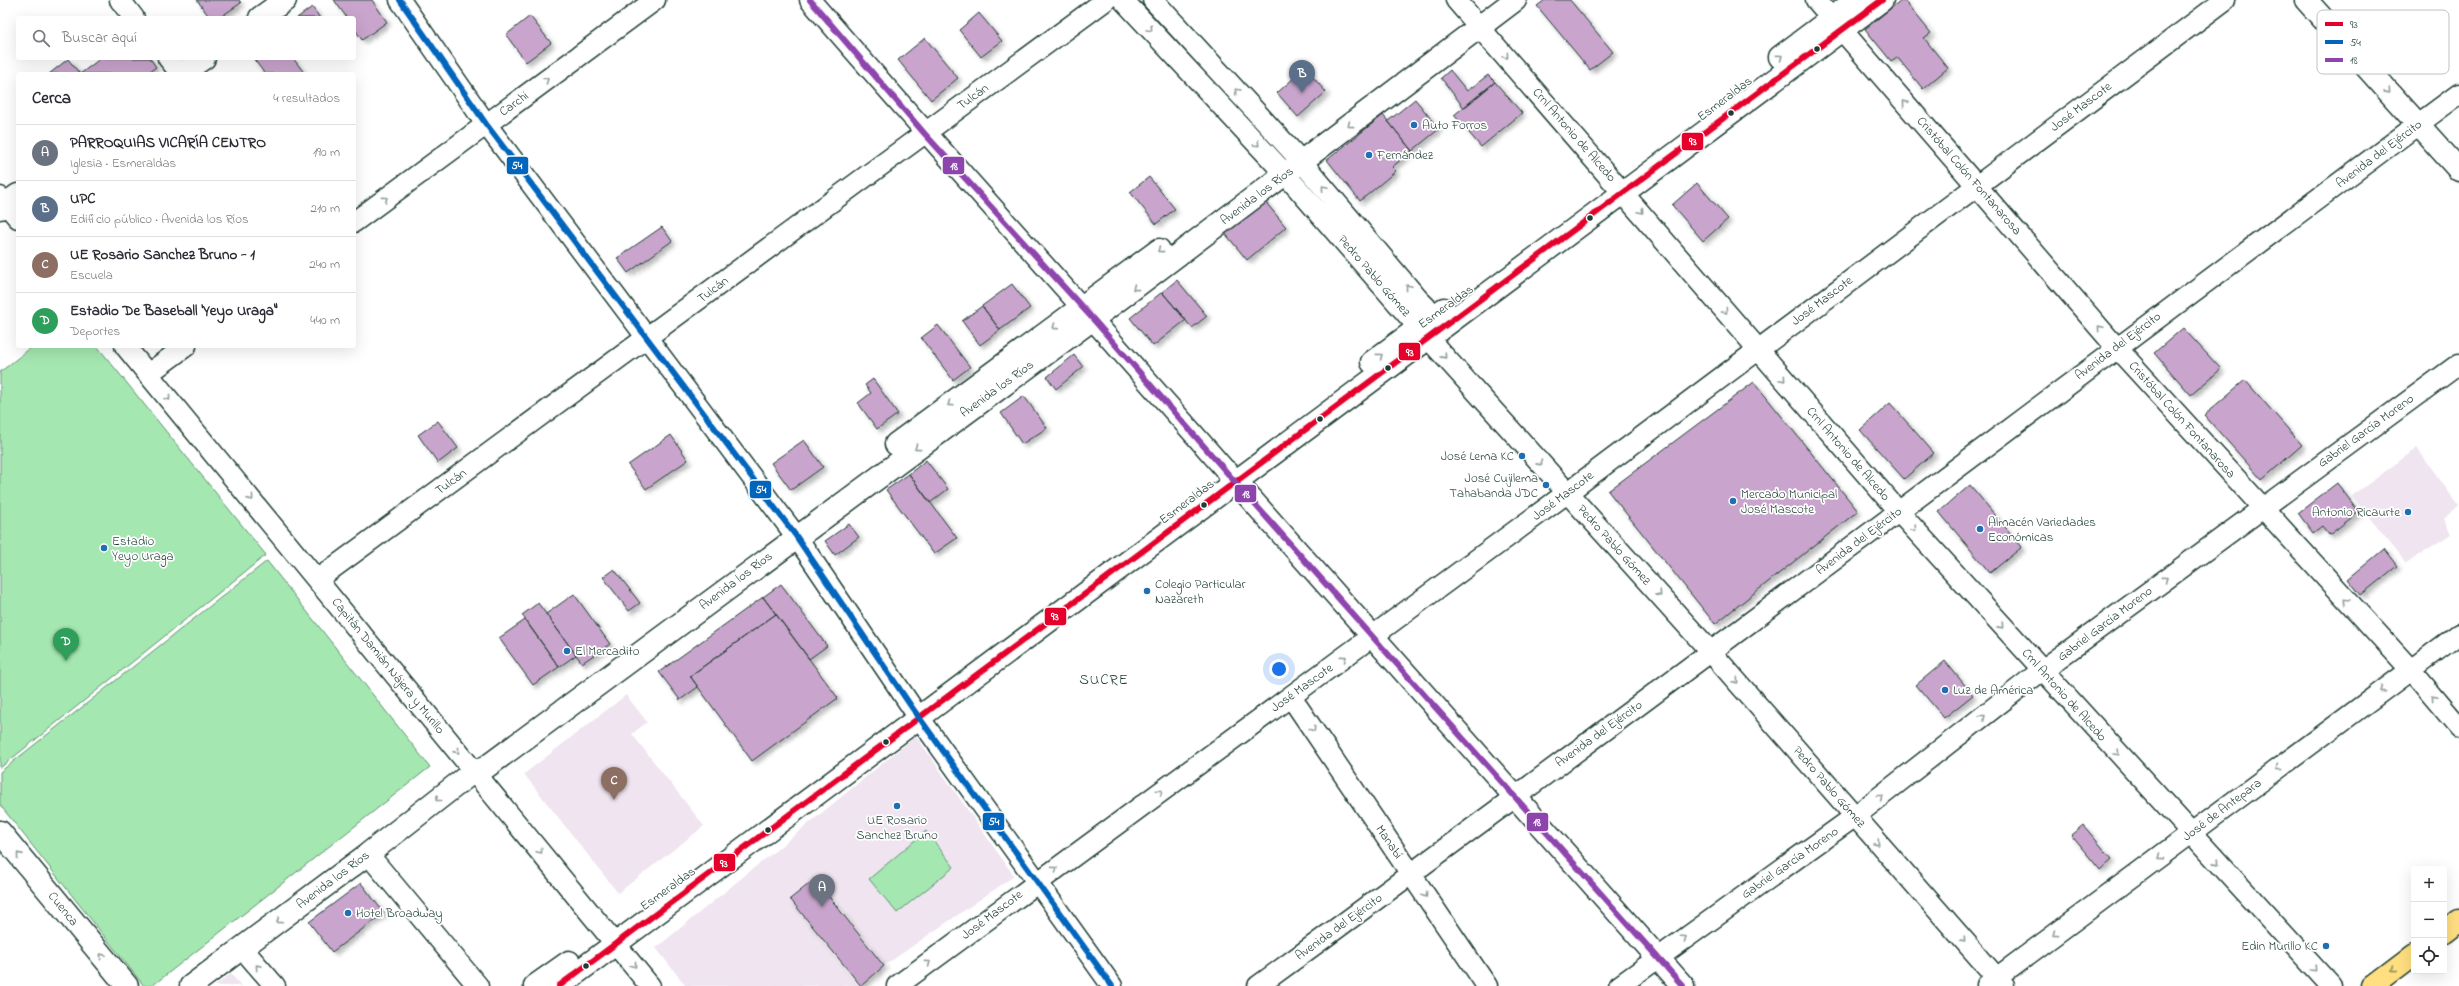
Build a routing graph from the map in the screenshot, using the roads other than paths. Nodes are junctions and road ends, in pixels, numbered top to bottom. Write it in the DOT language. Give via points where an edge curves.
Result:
graph roads {
  1 [pos="120,0"];
  2 [pos="285,0"];
  3 [pos="400,0"];
  4 [pos="655,0"];
  5 [pos="810,0"];
  6 [pos="1106,0"];
  7 [pos="1123,0"];
  8 [pos="1153,0"];
  9 [pos="1456,0"];
  10 [pos="1493,0"];
  11 [pos="1515,0"];
  12 [pos="1816,0"];
  13 [pos="1856,0"];
  14 [pos="1882,0"];
  15 [pos="2225,0"];
  16 [pos="2306,0"];
  17 [pos="2317,12"];
  18 [pos="132,16"];
  19 [pos="263,16"];
  20 [pos="1476,22"];
  21 [pos="1837,24"];
  22 [pos="170,60"];
  23 [pos="201,60"];
  24 [pos="179,72"];
  25 [pos="184,72"];
  26 [pos="2373,74"];
  27 [pos="2459,94"];
  28 [pos="486,124"];
  29 [pos="2418,124"];
  30 [pos="924,133"];
  31 [pos="1289,163"];
  32 [pos="2459,170"];
  33 [pos="1977,185"];
  34 [pos="1620,187"];
  35 [pos="356,221"];
  36 [pos="1088,313"];
  37 [pos="1431,327"];
  38 [pos="647,339"];
  39 [pos="2116,347"];
  40 [pos="127,348"];
  41 [pos="183,348"];
  42 [pos="1757,349"];
  43 [pos="2459,364"];
  44 [pos="148,374"];
  45 [pos="1231,477"];
  46 [pos="1567,493"];
  47 [pos="2261,508"];
  48 [pos="1898,511"];
  49 [pos="791,530"];
  50 [pos="318,579"];
  51 [pos="2459,634"];
  52 [pos="1372,636"];
  53 [pos="1711,652"];
  54 [pos="2410,670"];
  55 [pos="2041,671"];
  56 [pos="1291,697"];
  57 [pos="917,713"];
  58 [pos="2459,727"];
  59 [pos="474,771"];
  60 [pos="1515,797"];
  61 [pos="1854,817"];
  62 [pos="0,832"];
  63 [pos="2191,834"];
  64 [pos="368,854"];
  65 [pos="1411,874"];
  66 [pos="1038,880"];
  67 [pos="2459,921"];
  68 [pos="2447,930"];
  69 [pos="612,939"];
  70 [pos="242,948"];
  71 [pos="1658,957"];
  72 [pos="2411,957"];
  73 [pos="1996,983"];
  74 [pos="127,986"];
  75 [pos="191,986"];
  76 [pos="275,986"];
  77 [pos="478,986"];
  78 [pos="535,986"];
  79 [pos="558,986"];
  80 [pos="650,986"];
  81 [pos="896,986"];
  82 [pos="1112,986"];
  83 [pos="1258,986"];
  84 [pos="1487,986"];
  85 [pos="1618,986"];
  86 [pos="1683,986"];
  87 [pos="2331,986"];
  88 [pos="2373,986"];
  1 -- 18 [label="street"];
  2 -- 19 [label="main road"];
  3 -- 28 [label="street"];
  28 -- 4 [label="street, Carchi, one-way"];
  5 -- 30 [label="street"];
  6 -- 30 [label="street, Tulcán"];
  7 -- 31 [label="street, Pedro Pablo Gómez, one-way"];
  31 -- 8 [label="street, Pedro Pablo Gómez, one-way"];
  9 -- 20 [label="street, Crnl Antonio de Alcedo"];
  10 -- 20 [label="main road, Avenida los Ríos"];
  11 -- 20 [label="main road, Avenida los Ríos"];
  12 -- 21 [label="street, Cristóbal Colón Fontanarosa"];
  13 -- 21 [label="main road, Esmeraldas"];
  14 -- 21 [label="main road, Esmeraldas"];
  15 -- 33 [label="street, José Mascote"];
  16 -- 17 [label="main road, one-way"];
  20 -- 31 [label="main road, Avenida los Ríos, one-way"];
  20 -- 34 [label="street, Crnl Antonio de Alcedo, one-way"];
  33 -- 21 [label="street, Cristóbal Colón Fontanarosa, one-way"];
  34 -- 21 [label="main road, Esmeraldas, one-way"];
  22 -- 24 [label="street"];
  23 -- 25 [label="main road"];
  26 -- 29 [label="main road, one-way"];
  27 -- 29 [label="street, Avenida del Ejército"];
  35 -- 28 [label="street, Carchi, one-way"];
  28 -- 38 [label="street"];
  29 -- 32 [label="main road"];
  29 -- 39 [label="street, Avenida del Ejército"];
  30 -- 36 [label="street"];
  30 -- 38 [label="street, Tulcán"];
  31 -- 36 [label="main road, Avenida los Ríos, one-way"];
  31 -- 37 [label="street, Pedro Pablo Gómez"];
  39 -- 33 [label="street, Cristóbal Colón Fontanarosa, one-way"];
  33 -- 42 [label="street, José Mascote"];
  34 -- 37 [label="main road, Esmeraldas"];
  34 -- 42 [label="street, Crnl Antonio de Alcedo, one-way"];
  36 -- 45 [label="street"];
  36 -- 49 [label="main road, Avenida los Ríos, one-way"];
  45 -- 37 [label="main road, Esmeraldas, one-way"];
  37 -- 46 [label="street, Pedro Pablo Gómez, one-way"];
  38 -- 49 [label="street"];
  38 -- 50 [label="street, Tulcán"];
  39 -- 47 [label="street, Cristóbal Colón Fontanarosa"];
  39 -- 48 [label="street, Avenida del Ejército"];
  40 -- 44 [label="street, Capitán Damián Nájera y Murillo"];
  41 -- 44 [label="street"];
  42 -- 46 [label="street, José Mascote"];
  42 -- 48 [label="street, Crnl Antonio de Alcedo, one-way"];
  43 -- 47 [label="street, Gabriel García Moreno"];
  44 -- 50 [label="street, Capitán Damián Nájera y Murillo, one-way"];
  45 -- 52 [label="main road"];
  45 -- 57 [label="main road, Esmeraldas"];
  46 -- 52 [label="street, José Mascote"];
  46 -- 53 [label="street, Pedro Pablo Gómez, one-way"];
  54 -- 47 [label="street, Cristóbal Colón Fontanarosa, one-way"];
  55 -- 47 [label="street, Gabriel García Moreno, one-way"];
  48 -- 53 [label="street, Avenida del Ejército"];
  48 -- 55 [label="street, Crnl Antonio de Alcedo, one-way"];
  49 -- 57 [label="street"];
  49 -- 59 [label="main road, Avenida los Ríos" via="485,768"];
  50 -- 59 [label="street, Capitán Damián Nájera y Murillo, one-way"];
  51 -- 54 [label="street, José de Antepara"];
  56 -- 52 [label="street, José Mascote, one-way"];
  52 -- 60 [label="main road"];
  53 -- 60 [label="street, Avenida del Ejército"];
  53 -- 61 [label="street, Pedro Pablo Gómez, one-way"];
  58 -- 54 [label="street, Cristóbal Colón Fontanarosa, one-way"];
  54 -- 63 [label="street, José de Antepara, one-way"];
  61 -- 55 [label="street, Gabriel García Moreno, one-way"];
  55 -- 63 [label="street, Crnl Antonio de Alcedo, one-way"];
  56 -- 65 [label="street, Manabí, one-way"];
  66 -- 56 [label="street, José Mascote, one-way"];
  57 -- 66 [label="street"];
  57 -- 69 [label="main road, Esmeraldas"];
  59 -- 64 [label="main road, Avenida los Ríos, one-way"];
  59 -- 69 [label="street, Capitán Damián Nájera y Murillo, one-way"];
  60 -- 65 [label="street, Avenida del Ejército"];
  60 -- 71 [label="main road"];
  71 -- 61 [label="street, Gabriel García Moreno, one-way"];
  61 -- 73 [label="street, Pedro Pablo Gómez, one-way"];
  74 -- 62 [label="main road, Cuenca, one-way"];
  63 -- 73 [label="street, José de Antepara, one-way"];
  63 -- 87 [label="street, Crnl Antonio de Alcedo, one-way"];
  64 -- 70 [label="main road, Avenida los Ríos, one-way"];
  64 -- 77 [label="street"];
  65 -- 83 [label="street, Avenida del Ejército"];
  65 -- 84 [label="street, Manabí, one-way"];
  81 -- 66 [label="street, José Mascote, one-way"];
  66 -- 82 [label="street"];
  67 -- 68 [label="main road"];
  69 -- 78 [label="main road, Esmeraldas"];
  69 -- 79 [label="main road, Esmeraldas"];
  69 -- 80 [label="street, Capitán Damián Nájera y Murillo, one-way"];
  70 -- 75 [label="main road, Avenida los Ríos"];
  76 -- 70 [label="street, one-way"];
  71 -- 85 [label="street, Gabriel García Moreno"];
  71 -- 86 [label="main road"];
  72 -- 88 [label="main road, one-way"];
}
